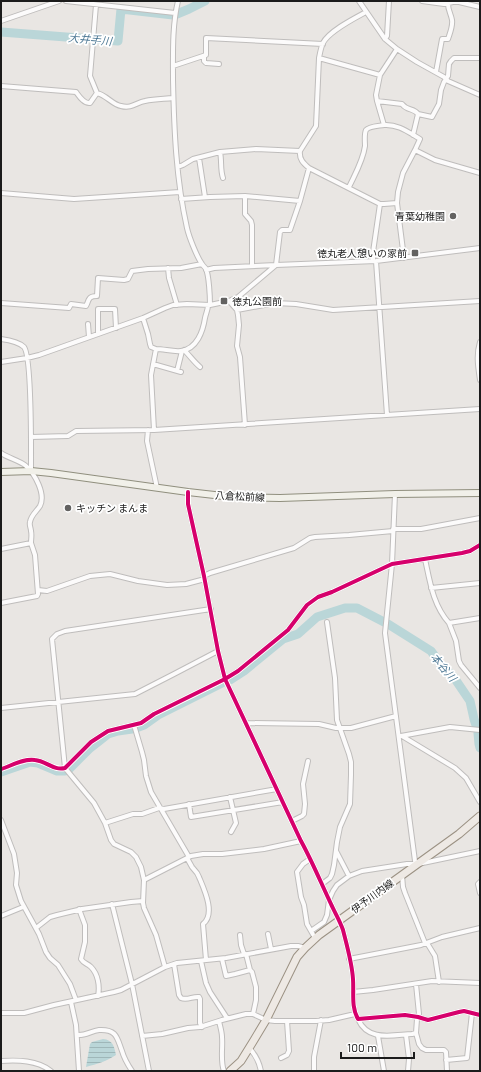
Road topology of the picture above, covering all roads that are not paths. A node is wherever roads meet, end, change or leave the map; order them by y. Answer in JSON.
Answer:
{"nodes":[{"id":1,"x":59,"y":1,"type":"edge"},
{"id":2,"x":66,"y":1,"type":"edge"},
{"id":3,"x":178,"y":1,"type":"edge"},
{"id":4,"x":359,"y":1,"type":"edge"},
{"id":5,"x":389,"y":1,"type":"edge"},
{"id":6,"x":422,"y":1,"type":"edge"},
{"id":7,"x":96,"y":4,"type":"junction"},
{"id":8,"x":448,"y":4,"type":"junction"},
{"id":9,"x":480,"y":7,"type":"edge"},
{"id":10,"x":366,"y":12,"type":"junction"},
{"id":11,"x":175,"y":13,"type":"junction"},
{"id":12,"x":1,"y":21,"type":"edge"},
{"id":13,"x":385,"y":39,"type":"junction"},
{"id":14,"x":322,"y":44,"type":"junction"},
{"id":15,"x":397,"y":49,"type":"junction"},
{"id":16,"x":204,"y":56,"type":"junction"},
{"id":17,"x":320,"y":58,"type":"junction"},
{"id":18,"x":480,"y":58,"type":"edge"},
{"id":19,"x":219,"y":64,"type":"dead end"},
{"id":20,"x":173,"y":66,"type":"junction"},
{"id":21,"x":436,"y":72,"type":"junction"},
{"id":22,"x":380,"y":74,"type":"junction"},
{"id":23,"x":446,"y":79,"type":"junction"},
{"id":24,"x":1,"y":86,"type":"edge"},
{"id":25,"x":97,"y":93,"type":"junction"},
{"id":26,"x":480,"y":95,"type":"edge"},
{"id":27,"x":174,"y":98,"type":"junction"},
{"id":28,"x":377,"y":101,"type":"junction"},
{"id":29,"x":418,"y":114,"type":"junction"},
{"id":30,"x":384,"y":125,"type":"junction"},
{"id":31,"x":413,"y":135,"type":"junction"},
{"id":32,"x":415,"y":150,"type":"junction"},
{"id":33,"x":300,"y":151,"type":"junction"},
{"id":34,"x":220,"y":152,"type":"junction"},
{"id":35,"x":199,"y":158,"type":"junction"},
{"id":36,"x":178,"y":167,"type":"junction"},
{"id":37,"x":309,"y":168,"type":"junction"},
{"id":38,"x":480,"y":173,"type":"edge"},
{"id":39,"x":223,"y":178,"type":"dead end"},
{"id":40,"x":349,"y":187,"type":"junction"},
{"id":41,"x":180,"y":192,"type":"junction"},
{"id":42,"x":1,"y":193,"type":"edge"},
{"id":43,"x":246,"y":196,"type":"junction"},
{"id":44,"x":205,"y":197,"type":"junction"},
{"id":45,"x":181,"y":199,"type":"junction"},
{"id":46,"x":300,"y":201,"type":"junction"},
{"id":47,"x":397,"y":203,"type":"junction"},
{"id":48,"x":380,"y":204,"type":"junction"},
{"id":49,"x":480,"y":248,"type":"edge"},
{"id":50,"x":404,"y":258,"type":"junction"},
{"id":51,"x":375,"y":261,"type":"junction"},
{"id":52,"x":202,"y":264,"type":"junction"},
{"id":53,"x":252,"y":266,"type":"junction"},
{"id":54,"x":276,"y":266,"type":"junction"},
{"id":55,"x":168,"y":268,"type":"junction"},
{"id":56,"x":206,"y":270,"type":"junction"},
{"id":57,"x":229,"y":301,"type":"junction"},
{"id":58,"x":480,"y":301,"type":"edge"},
{"id":59,"x":1,"y":303,"type":"edge"},
{"id":60,"x":177,"y":305,"type":"junction"},
{"id":61,"x":209,"y":305,"type":"junction"},
{"id":62,"x":380,"y":307,"type":"junction"},
{"id":63,"x":237,"y":310,"type":"junction"},
{"id":64,"x":143,"y":318,"type":"junction"},
{"id":65,"x":88,"y":324,"type":"dead end"},
{"id":66,"x":116,"y":328,"type":"junction"},
{"id":67,"x":98,"y":334,"type":"junction"},
{"id":68,"x":89,"y":337,"type":"junction"},
{"id":69,"x":1,"y":339,"type":"edge"},
{"id":70,"x":480,"y":342,"type":"edge"},
{"id":71,"x":156,"y":348,"type":"junction"},
{"id":72,"x":183,"y":350,"type":"junction"},
{"id":73,"x":27,"y":358,"type":"junction"},
{"id":74,"x":1,"y":362,"type":"edge"},
{"id":75,"x":153,"y":364,"type":"junction"},
{"id":76,"x":200,"y":367,"type":"dead end"},
{"id":77,"x":480,"y":380,"type":"edge"},
{"id":78,"x":480,"y":409,"type":"edge"},
{"id":79,"x":387,"y":415,"type":"junction"},
{"id":80,"x":245,"y":425,"type":"junction"},
{"id":81,"x":148,"y":430,"type":"junction"},
{"id":82,"x":154,"y":430,"type":"junction"},
{"id":83,"x":31,"y":437,"type":"junction"},
{"id":84,"x":1,"y":453,"type":"edge"},
{"id":85,"x":31,"y":471,"type":"junction"},
{"id":86,"x":1,"y":472,"type":"edge"},
{"id":87,"x":157,"y":488,"type":"junction"},
{"id":88,"x":188,"y":492,"type":"junction"},
{"id":89,"x":480,"y":493,"type":"edge"},
{"id":90,"x":395,"y":494,"type":"junction"},
{"id":91,"x":480,"y":518,"type":"edge"},
{"id":92,"x":393,"y":530,"type":"junction"},
{"id":93,"x":32,"y":543,"type":"junction"},
{"id":94,"x":480,"y":545,"type":"edge"},
{"id":95,"x":1,"y":550,"type":"edge"},
{"id":96,"x":425,"y":559,"type":"junction"},
{"id":97,"x":392,"y":564,"type":"junction"},
{"id":98,"x":204,"y":578,"type":"junction"},
{"id":99,"x":480,"y":583,"type":"edge"},
{"id":100,"x":431,"y":588,"type":"junction"},
{"id":101,"x":38,"y":590,"type":"junction"},
{"id":102,"x":1,"y":603,"type":"edge"},
{"id":103,"x":211,"y":609,"type":"junction"},
{"id":104,"x":480,"y":618,"type":"edge"},
{"id":105,"x":328,"y":622,"type":"dead end"},
{"id":106,"x":449,"y":623,"type":"junction"},
{"id":107,"x":218,"y":651,"type":"junction"},
{"id":108,"x":225,"y":679,"type":"junction"},
{"id":109,"x":480,"y":688,"type":"edge"},
{"id":110,"x":58,"y":702,"type":"junction"},
{"id":111,"x":1,"y":708,"type":"edge"},
{"id":112,"x":396,"y":716,"type":"junction"},
{"id":113,"x":246,"y":723,"type":"junction"},
{"id":114,"x":134,"y":725,"type":"junction"},
{"id":115,"x":340,"y":728,"type":"junction"},
{"id":116,"x":480,"y":730,"type":"edge"},
{"id":117,"x":400,"y":736,"type":"junction"},
{"id":118,"x":308,"y":761,"type":"dead end"},
{"id":119,"x":65,"y":768,"type":"junction"},
{"id":120,"x":1,"y":769,"type":"edge"},
{"id":121,"x":277,"y":789,"type":"junction"},
{"id":122,"x":230,"y":797,"type":"junction"},
{"id":123,"x":283,"y":802,"type":"junction"},
{"id":124,"x":480,"y":802,"type":"edge"},
{"id":125,"x":189,"y":804,"type":"junction"},
{"id":126,"x":162,"y":808,"type":"junction"},
{"id":127,"x":233,"y":810,"type":"junction"},
{"id":128,"x":480,"y":816,"type":"edge"},
{"id":129,"x":1,"y":820,"type":"edge"},
{"id":130,"x":292,"y":822,"type":"junction"},
{"id":131,"x":105,"y":823,"type":"junction"},
{"id":132,"x":231,"y":832,"type":"dead end"},
{"id":133,"x":301,"y":841,"type":"junction"},
{"id":134,"x":336,"y":851,"type":"junction"},
{"id":135,"x":480,"y":851,"type":"edge"},
{"id":136,"x":188,"y":857,"type":"junction"},
{"id":137,"x":310,"y":859,"type":"junction"},
{"id":138,"x":418,"y":864,"type":"junction"},
{"id":139,"x":402,"y":875,"type":"junction"},
{"id":140,"x":349,"y":876,"type":"junction"},
{"id":141,"x":144,"y":880,"type":"junction"},
{"id":142,"x":480,"y":882,"type":"edge"},
{"id":143,"x":322,"y":884,"type":"junction"},
{"id":144,"x":480,"y":893,"type":"edge"},
{"id":145,"x":329,"y":900,"type":"junction"},
{"id":146,"x":143,"y":901,"type":"junction"},
{"id":147,"x":112,"y":904,"type":"junction"},
{"id":148,"x":23,"y":907,"type":"junction"},
{"id":149,"x":79,"y":910,"type":"junction"},
{"id":150,"x":1,"y":916,"type":"edge"},
{"id":151,"x":339,"y":920,"type":"junction"},
{"id":152,"x":36,"y":928,"type":"junction"},
{"id":153,"x":480,"y":928,"type":"edge"},
{"id":154,"x":268,"y":934,"type":"dead end"},
{"id":155,"x":240,"y":935,"type":"dead end"},
{"id":156,"x":313,"y":935,"type":"junction"},
{"id":157,"x":426,"y":943,"type":"junction"},
{"id":158,"x":305,"y":948,"type":"junction"},
{"id":159,"x":271,"y":949,"type":"junction"},
{"id":160,"x":245,"y":954,"type":"junction"},
{"id":161,"x":349,"y":958,"type":"junction"},
{"id":162,"x":222,"y":959,"type":"junction"},
{"id":163,"x":203,"y":960,"type":"junction"},
{"id":164,"x":174,"y":964,"type":"junction"},
{"id":165,"x":166,"y":967,"type":"junction"},
{"id":166,"x":250,"y":970,"type":"junction"},
{"id":167,"x":439,"y":982,"type":"junction"},
{"id":168,"x":480,"y":983,"type":"edge"},
{"id":169,"x":132,"y":984,"type":"junction"},
{"id":170,"x":416,"y":984,"type":"junction"},
{"id":171,"x":353,"y":992,"type":"junction"},
{"id":172,"x":98,"y":996,"type":"junction"},
{"id":173,"x":76,"y":1000,"type":"junction"},
{"id":174,"x":71,"y":1002,"type":"junction"},
{"id":175,"x":1,"y":1013,"type":"edge"},
{"id":176,"x":472,"y":1013,"type":"junction"},
{"id":177,"x":252,"y":1014,"type":"junction"},
{"id":178,"x":355,"y":1014,"type":"junction"},
{"id":179,"x":480,"y":1015,"type":"edge"},
{"id":180,"x":418,"y":1017,"type":"junction"},
{"id":181,"x":227,"y":1018,"type":"junction"},
{"id":182,"x":358,"y":1019,"type":"junction"},
{"id":183,"x":266,"y":1020,"type":"junction"},
{"id":184,"x":321,"y":1020,"type":"junction"},
{"id":185,"x":219,"y":1021,"type":"junction"},
{"id":186,"x":287,"y":1021,"type":"junction"},
{"id":187,"x":202,"y":1027,"type":"junction"},
{"id":188,"x":416,"y":1033,"type":"junction"},
{"id":189,"x":77,"y":1035,"type":"junction"},
{"id":190,"x":406,"y":1035,"type":"junction"},
{"id":191,"x":142,"y":1036,"type":"junction"},
{"id":192,"x":378,"y":1036,"type":"junction"},
{"id":193,"x":249,"y":1048,"type":"junction"},
{"id":194,"x":281,"y":1058,"type":"dead end"},
{"id":195,"x":446,"y":1060,"type":"junction"},
{"id":196,"x":1,"y":1061,"type":"edge"},
{"id":197,"x":51,"y":1071,"type":"edge"},
{"id":198,"x":79,"y":1071,"type":"edge"},
{"id":199,"x":132,"y":1071,"type":"edge"},
{"id":200,"x":148,"y":1071,"type":"edge"},
{"id":201,"x":224,"y":1071,"type":"edge"},
{"id":202,"x":230,"y":1071,"type":"edge"},
{"id":203,"x":261,"y":1071,"type":"edge"},
{"id":204,"x":314,"y":1071,"type":"edge"},
{"id":205,"x":384,"y":1071,"type":"edge"},
{"id":206,"x":408,"y":1071,"type":"edge"},
{"id":207,"x":447,"y":1071,"type":"edge"}],
"edges":[{"from":1,"to":12,"type":"street"},
{"from":2,"to":7,"type":"street"},
{"from":3,"to":11,"type":"street"},
{"from":4,"to":10,"type":"street"},
{"from":5,"to":13,"type":"street"},
{"from":6,"to":8,"type":"street"},
{"from":7,"to":11,"type":"street"},
{"from":7,"to":25,"type":"street"},
{"from":8,"to":9,"type":"street"},
{"from":8,"to":21,"type":"street"},
{"from":10,"to":13,"type":"street"},
{"from":10,"to":14,"type":"street"},
{"from":11,"to":20,"type":"street"},
{"from":13,"to":15,"type":"street"},
{"from":14,"to":16,"type":"street"},
{"from":14,"to":17,"type":"street"},
{"from":15,"to":21,"type":"street"},
{"from":15,"to":22,"type":"street"},
{"from":16,"to":19,"type":"street"},
{"from":16,"to":20,"type":"street"},
{"from":17,"to":22,"type":"street"},
{"from":17,"to":33,"type":"street"},
{"from":18,"to":23,"type":"street"},
{"from":20,"to":27,"type":"street"},
{"from":21,"to":23,"type":"street"},
{"from":22,"to":28,"type":"street"},
{"from":23,"to":26,"type":"street"},
{"from":23,"to":29,"type":"street"},
{"from":24,"to":25,"type":"street"},
{"from":25,"to":27,"type":"street"},
{"from":27,"to":36,"type":"street"},
{"from":28,"to":29,"type":"street"},
{"from":28,"to":30,"type":"street"},
{"from":29,"to":31,"type":"street"},
{"from":30,"to":31,"type":"street"},
{"from":30,"to":40,"type":"street"},
{"from":31,"to":32,"type":"street"},
{"from":32,"to":38,"type":"street"},
{"from":32,"to":47,"type":"street"},
{"from":33,"to":34,"type":"street"},
{"from":33,"to":37,"type":"street"},
{"from":34,"to":35,"type":"street"},
{"from":34,"to":39,"type":"street"},
{"from":35,"to":36,"type":"street"},
{"from":35,"to":44,"type":"street"},
{"from":36,"to":41,"type":"street"},
{"from":37,"to":40,"type":"street"},
{"from":37,"to":46,"type":"street"},
{"from":40,"to":48,"type":"street"},
{"from":41,"to":42,"type":"street"},
{"from":41,"to":45,"type":"street"},
{"from":43,"to":44,"type":"street"},
{"from":43,"to":46,"type":"street"},
{"from":43,"to":53,"type":"street"},
{"from":44,"to":45,"type":"street"},
{"from":45,"to":52,"type":"street"},
{"from":46,"to":54,"type":"street"},
{"from":47,"to":48,"type":"street"},
{"from":47,"to":50,"type":"street"},
{"from":48,"to":51,"type":"street"},
{"from":49,"to":50,"type":"street"},
{"from":50,"to":51,"type":"street"},
{"from":51,"to":54,"type":"street"},
{"from":51,"to":62,"type":"street"},
{"from":52,"to":55,"type":"street"},
{"from":52,"to":56,"type":"street"},
{"from":53,"to":54,"type":"street"},
{"from":53,"to":56,"type":"street"},
{"from":54,"to":57,"type":"street"},
{"from":55,"to":59,"type":"street"},
{"from":55,"to":60,"type":"street"},
{"from":56,"to":61,"type":"street"},
{"from":57,"to":61,"type":"street"},
{"from":57,"to":63,"type":"street"},
{"from":58,"to":62,"type":"street"},
{"from":60,"to":61,"type":"street"},
{"from":60,"to":64,"type":"street"},
{"from":61,"to":72,"type":"street"},
{"from":62,"to":63,"type":"street"},
{"from":62,"to":79,"type":"street"},
{"from":63,"to":80,"type":"street"},
{"from":64,"to":66,"type":"street"},
{"from":64,"to":71,"type":"street"},
{"from":65,"to":68,"type":"street"},
{"from":66,"to":67,"type":"street"},
{"from":66,"to":67,"type":"street"},
{"from":67,"to":68,"type":"street"},
{"from":68,"to":73,"type":"street"},
{"from":69,"to":73,"type":"street"},
{"from":70,"to":77,"type":"street"},
{"from":71,"to":72,"type":"street"},
{"from":71,"to":75,"type":"street"},
{"from":72,"to":75,"type":"street"},
{"from":72,"to":76,"type":"street"},
{"from":73,"to":74,"type":"street"},
{"from":73,"to":83,"type":"street"},
{"from":75,"to":82,"type":"street"},
{"from":78,"to":79,"type":"street"},
{"from":79,"to":80,"type":"street"},
{"from":80,"to":82,"type":"street"},
{"from":81,"to":82,"type":"street"},
{"from":81,"to":83,"type":"street"},
{"from":81,"to":87,"type":"street"},
{"from":83,"to":85,"type":"street"},
{"from":84,"to":85,"type":"street"},
{"from":85,"to":86,"type":"main road","name":"八倉松前線"},
{"from":85,"to":87,"type":"main road","name":"八倉松前線"},
{"from":85,"to":93,"type":"street"},
{"from":87,"to":88,"type":"main road","name":"八倉松前線"},
{"from":88,"to":90,"type":"main road","name":"八倉松前線"},
{"from":88,"to":98,"type":"street"},
{"from":89,"to":90,"type":"main road","name":"八倉松前線"},
{"from":90,"to":92,"type":"street"},
{"from":91,"to":92,"type":"street"},
{"from":92,"to":97,"type":"street"},
{"from":92,"to":98,"type":"street"},
{"from":93,"to":95,"type":"street"},
{"from":93,"to":101,"type":"street"},
{"from":94,"to":96,"type":"street"},
{"from":96,"to":97,"type":"street"},
{"from":96,"to":100,"type":"street"},
{"from":97,"to":108,"type":"street"},
{"from":97,"to":112,"type":"street"},
{"from":98,"to":101,"type":"street"},
{"from":98,"to":103,"type":"street"},
{"from":99,"to":100,"type":"street"},
{"from":100,"to":106,"type":"street"},
{"from":101,"to":102,"type":"street"},
{"from":103,"to":107,"type":"street"},
{"from":103,"to":110,"type":"street"},
{"from":104,"to":106,"type":"street"},
{"from":105,"to":115,"type":"street"},
{"from":106,"to":109,"type":"street"},
{"from":107,"to":108,"type":"street"},
{"from":107,"to":110,"type":"street"},
{"from":108,"to":113,"type":"street"},
{"from":108,"to":114,"type":"street"},
{"from":110,"to":111,"type":"street"},
{"from":110,"to":119,"type":"street"},
{"from":112,"to":115,"type":"street"},
{"from":112,"to":117,"type":"street"},
{"from":113,"to":115,"type":"street"},
{"from":113,"to":121,"type":"street"},
{"from":114,"to":119,"type":"street"},
{"from":114,"to":126,"type":"street"},
{"from":115,"to":134,"type":"street"},
{"from":116,"to":117,"type":"street"},
{"from":117,"to":124,"type":"street"},
{"from":117,"to":138,"type":"street"},
{"from":118,"to":130,"type":"street"},
{"from":119,"to":120,"type":"street"},
{"from":119,"to":131,"type":"street"},
{"from":121,"to":122,"type":"street"},
{"from":121,"to":123,"type":"street"},
{"from":122,"to":125,"type":"street"},
{"from":122,"to":127,"type":"street"},
{"from":123,"to":127,"type":"street"},
{"from":123,"to":130,"type":"street"},
{"from":125,"to":126,"type":"street"},
{"from":125,"to":127,"type":"street"},
{"from":126,"to":131,"type":"street"},
{"from":126,"to":136,"type":"street"},
{"from":127,"to":132,"type":"street"},
{"from":128,"to":138,"type":"main road","name":"伊予川内線"},
{"from":129,"to":148,"type":"street"},
{"from":130,"to":133,"type":"street"},
{"from":131,"to":141,"type":"street"},
{"from":133,"to":136,"type":"street"},
{"from":133,"to":137,"type":"street"},
{"from":134,"to":140,"type":"street"},
{"from":134,"to":143,"type":"street"},
{"from":135,"to":138,"type":"street"},
{"from":136,"to":141,"type":"street"},
{"from":136,"to":163,"type":"street"},
{"from":137,"to":143,"type":"street"},
{"from":137,"to":156,"type":"street"},
{"from":138,"to":139,"type":"main road","name":"伊予川内線"},
{"from":138,"to":140,"type":"street"},
{"from":139,"to":151,"type":"main road","name":"伊予川内線"},
{"from":139,"to":157,"type":"street"},
{"from":140,"to":145,"type":"street"},
{"from":141,"to":146,"type":"street"},
{"from":142,"to":144,"type":"street"},
{"from":143,"to":145,"type":"street"},
{"from":145,"to":151,"type":"street"},
{"from":145,"to":156,"type":"street"},
{"from":146,"to":147,"type":"street"},
{"from":146,"to":165,"type":"street"},
{"from":147,"to":149,"type":"street"},
{"from":147,"to":169,"type":"street"},
{"from":148,"to":150,"type":"street"},
{"from":148,"to":152,"type":"street"},
{"from":149,"to":152,"type":"street"},
{"from":149,"to":172,"type":"street"},
{"from":151,"to":156,"type":"main road","name":"伊予川内線"},
{"from":151,"to":161,"type":"street"},
{"from":152,"to":173,"type":"street"},
{"from":153,"to":157,"type":"street"},
{"from":154,"to":159,"type":"street"},
{"from":155,"to":160,"type":"street"},
{"from":156,"to":158,"type":"main road","name":"伊予川内線"},
{"from":157,"to":161,"type":"street"},
{"from":157,"to":167,"type":"street"},
{"from":158,"to":159,"type":"street"},
{"from":158,"to":183,"type":"main road","name":"伊予川内線"},
{"from":159,"to":160,"type":"street"},
{"from":160,"to":162,"type":"street"},
{"from":160,"to":166,"type":"street"},
{"from":161,"to":171,"type":"street"},
{"from":162,"to":163,"type":"street"},
{"from":162,"to":166,"type":"street"},
{"from":163,"to":164,"type":"street"},
{"from":163,"to":181,"type":"street"},
{"from":164,"to":165,"type":"street"},
{"from":164,"to":187,"type":"street"},
{"from":165,"to":169,"type":"street"},
{"from":166,"to":177,"type":"street"},
{"from":167,"to":168,"type":"street"},
{"from":167,"to":170,"type":"street"},
{"from":169,"to":172,"type":"street"},
{"from":169,"to":191,"type":"street"},
{"from":170,"to":171,"type":"street"},
{"from":170,"to":180,"type":"street"},
{"from":171,"to":178,"type":"street"},
{"from":172,"to":173,"type":"street"},
{"from":173,"to":174,"type":"street"},
{"from":174,"to":175,"type":"street"},
{"from":174,"to":189,"type":"street"},
{"from":176,"to":179,"type":"street"},
{"from":176,"to":180,"type":"street"},
{"from":176,"to":195,"type":"street"},
{"from":177,"to":181,"type":"street"},
{"from":177,"to":183,"type":"street"},
{"from":178,"to":182,"type":"street"},
{"from":178,"to":184,"type":"street"},
{"from":180,"to":182,"type":"street"},
{"from":180,"to":188,"type":"street"},
{"from":181,"to":185,"type":"street"},
{"from":182,"to":192,"type":"street"},
{"from":183,"to":186,"type":"street"},
{"from":183,"to":193,"type":"main road","name":"伊予川内線"},
{"from":184,"to":186,"type":"street"},
{"from":184,"to":204,"type":"street"},
{"from":185,"to":187,"type":"street"},
{"from":185,"to":201,"type":"street"},
{"from":186,"to":194,"type":"street"},
{"from":187,"to":191,"type":"street"},
{"from":188,"to":190,"type":"street"},
{"from":188,"to":195,"type":"street"},
{"from":189,"to":198,"type":"street"},
{"from":189,"to":199,"type":"street"},
{"from":190,"to":192,"type":"street"},
{"from":190,"to":206,"type":"street"},
{"from":191,"to":200,"type":"street"},
{"from":192,"to":205,"type":"street"},
{"from":193,"to":202,"type":"main road","name":"伊予川内線"},
{"from":193,"to":203,"type":"street"},
{"from":195,"to":207,"type":"street"},
{"from":196,"to":197,"type":"street"}]}
